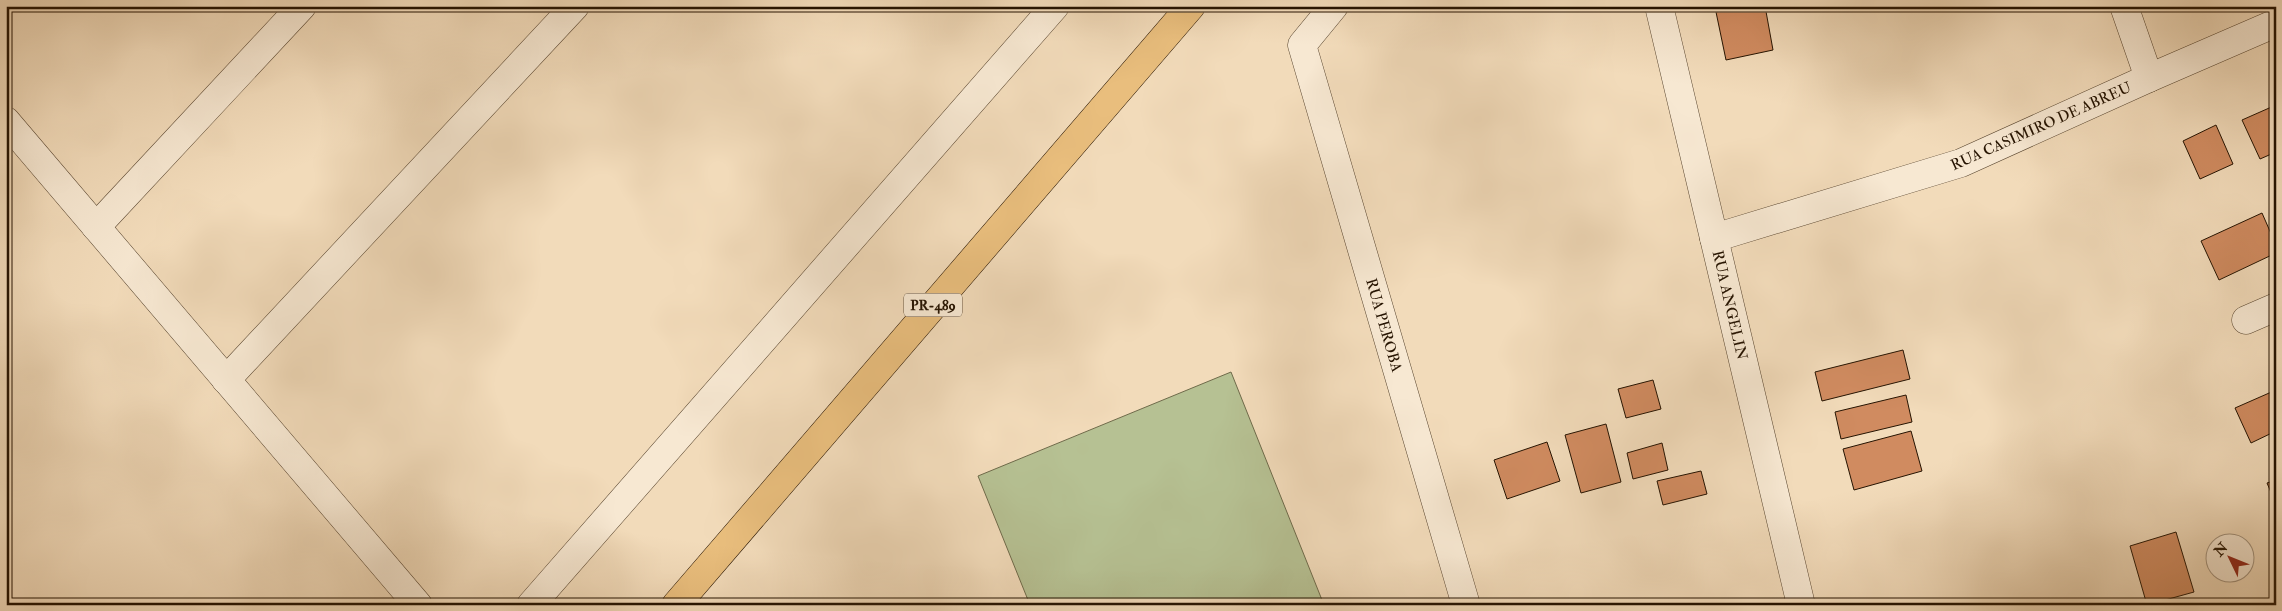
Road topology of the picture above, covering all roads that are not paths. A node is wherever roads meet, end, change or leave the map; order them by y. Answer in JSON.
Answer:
{"nodes":[{"id":1,"x":302,"y":6,"type":"edge"},
{"id":2,"x":575,"y":6,"type":"edge"},
{"id":3,"x":1055,"y":6,"type":"edge"},
{"id":4,"x":1191,"y":6,"type":"edge"},
{"id":5,"x":1334,"y":6,"type":"edge"},
{"id":6,"x":1659,"y":6,"type":"edge"},
{"id":7,"x":2124,"y":6,"type":"edge"},
{"id":8,"x":2276,"y":23,"type":"edge"},
{"id":9,"x":2149,"y":78,"type":"junction"},
{"id":10,"x":6,"y":121,"type":"edge"},
{"id":11,"x":96,"y":227,"type":"junction"},
{"id":12,"x":1714,"y":238,"type":"junction"},
{"id":13,"x":2276,"y":307,"type":"edge"},
{"id":14,"x":2246,"y":320,"type":"dead end"},
{"id":15,"x":226,"y":380,"type":"junction"},
{"id":16,"x":418,"y":605,"type":"edge"},
{"id":17,"x":532,"y":605,"type":"edge"},
{"id":18,"x":676,"y":605,"type":"edge"},
{"id":19,"x":1466,"y":605,"type":"edge"},
{"id":20,"x":1801,"y":605,"type":"edge"}],
"edges":[{"from":1,"to":11,"type":"street"},
{"from":2,"to":15,"type":"street"},
{"from":3,"to":17,"type":"street"},
{"from":4,"to":18,"type":"main road","name":"PR-489","number":"PR-489"},
{"from":5,"to":19,"type":"street","name":"RUA PEROBA"},
{"from":6,"to":12,"type":"street","name":"RUA ANGELIN"},
{"from":7,"to":9,"type":"street"},
{"from":8,"to":9,"type":"street","name":"RUA CASIMIRO DE ABREU"},
{"from":9,"to":12,"type":"street","name":"RUA CASIMIRO DE ABREU"},
{"from":10,"to":11,"type":"street"},
{"from":11,"to":15,"type":"street"},
{"from":12,"to":20,"type":"street","name":"RUA ANGELIN"},
{"from":13,"to":14,"type":"street"},
{"from":15,"to":16,"type":"street"}]}
